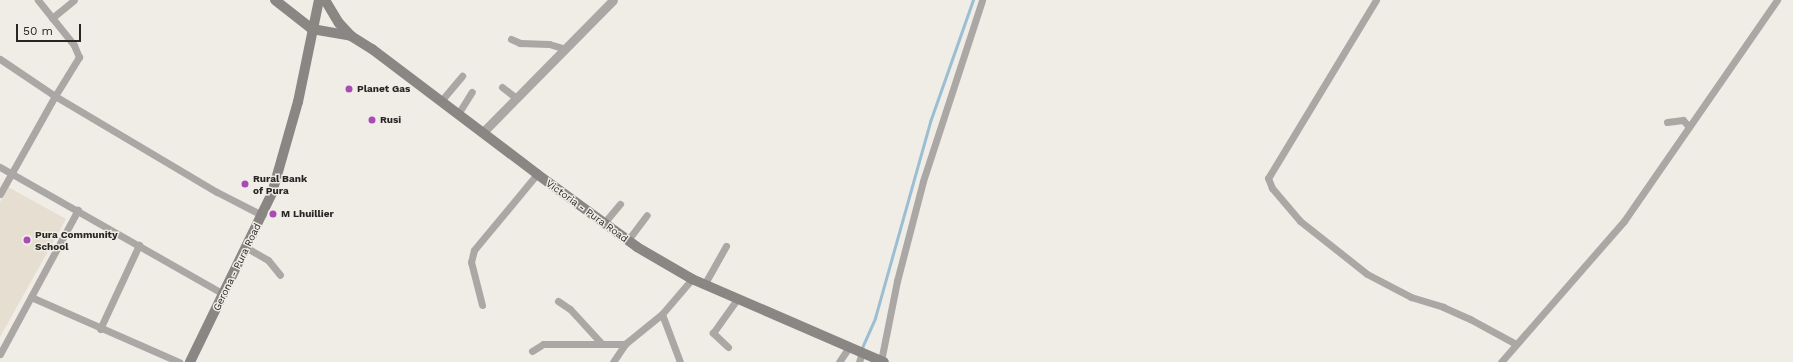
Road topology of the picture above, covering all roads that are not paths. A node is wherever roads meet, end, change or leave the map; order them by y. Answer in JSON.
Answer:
{"nodes":[{"id":1,"x":38,"y":0,"type":"edge"},
{"id":2,"x":74,"y":0,"type":"edge"},
{"id":3,"x":276,"y":0,"type":"edge"},
{"id":4,"x":319,"y":0,"type":"edge"},
{"id":5,"x":325,"y":0,"type":"edge"},
{"id":6,"x":613,"y":0,"type":"edge"},
{"id":7,"x":982,"y":0,"type":"edge"},
{"id":8,"x":1376,"y":0,"type":"edge"},
{"id":9,"x":1777,"y":0,"type":"edge"},
{"id":10,"x":52,"y":18,"type":"junction"},
{"id":11,"x":312,"y":29,"type":"junction"},
{"id":12,"x":351,"y":36,"type":"junction"},
{"id":13,"x":512,"y":39,"type":"dead end"},
{"id":14,"x":565,"y":49,"type":"junction"},
{"id":15,"x":0,"y":59,"type":"edge"},
{"id":16,"x":462,"y":76,"type":"dead end"},
{"id":17,"x":502,"y":87,"type":"dead end"},
{"id":18,"x":472,"y":92,"type":"dead end"},
{"id":19,"x":55,"y":96,"type":"junction"},
{"id":20,"x":516,"y":98,"type":"junction"},
{"id":21,"x":441,"y":101,"type":"junction"},
{"id":22,"x":458,"y":114,"type":"junction"},
{"id":23,"x":1667,"y":122,"type":"dead end"},
{"id":24,"x":1689,"y":127,"type":"junction"},
{"id":25,"x":482,"y":132,"type":"junction"},
{"id":26,"x":0,"y":167,"type":"edge"},
{"id":27,"x":11,"y":173,"type":"junction"},
{"id":28,"x":537,"y":174,"type":"junction"},
{"id":29,"x":0,"y":194,"type":"edge"},
{"id":30,"x":620,"y":204,"type":"dead end"},
{"id":31,"x":78,"y":210,"type":"junction"},
{"id":32,"x":262,"y":215,"type":"junction"},
{"id":33,"x":648,"y":215,"type":"dead end"},
{"id":34,"x":604,"y":223,"type":"junction"},
{"id":35,"x":628,"y":240,"type":"junction"},
{"id":36,"x":139,"y":245,"type":"junction"},
{"id":37,"x":726,"y":246,"type":"dead end"},
{"id":38,"x":247,"y":248,"type":"junction"},
{"id":39,"x":280,"y":275,"type":"dead end"},
{"id":40,"x":692,"y":279,"type":"junction"},
{"id":41,"x":704,"y":285,"type":"junction"},
{"id":42,"x":224,"y":294,"type":"junction"},
{"id":43,"x":31,"y":297,"type":"junction"},
{"id":44,"x":738,"y":298,"type":"junction"},
{"id":45,"x":558,"y":302,"type":"dead end"},
{"id":46,"x":482,"y":305,"type":"dead end"},
{"id":47,"x":662,"y":314,"type":"junction"},
{"id":48,"x":100,"y":330,"type":"junction"},
{"id":49,"x":601,"y":343,"type":"junction"},
{"id":50,"x":625,"y":344,"type":"junction"},
{"id":51,"x":1516,"y":344,"type":"junction"},
{"id":52,"x":849,"y":346,"type":"junction"},
{"id":53,"x":728,"y":347,"type":"dead end"},
{"id":54,"x":532,"y":351,"type":"dead end"},
{"id":55,"x":0,"y":354,"type":"edge"},
{"id":56,"x":860,"y":357,"type":"edge"},
{"id":57,"x":615,"y":361,"type":"edge"},
{"id":58,"x":882,"y":361,"type":"edge"},
{"id":59,"x":179,"y":362,"type":"edge"},
{"id":60,"x":190,"y":362,"type":"edge"},
{"id":61,"x":680,"y":362,"type":"edge"},
{"id":62,"x":839,"y":362,"type":"edge"},
{"id":63,"x":1501,"y":362,"type":"edge"}],
"edges":[{"from":1,"to":10,"type":"street"},
{"from":2,"to":10,"type":"street"},
{"from":3,"to":11,"type":"main road"},
{"from":4,"to":11,"type":"main road","name":"Gerona - Pura Road"},
{"from":5,"to":12,"type":"main road"},
{"from":6,"to":14,"type":"street"},
{"from":7,"to":58,"type":"street"},
{"from":8,"to":51,"type":"street"},
{"from":9,"to":24,"type":"street"},
{"from":10,"to":19,"type":"street"},
{"from":11,"to":12,"type":"main road","name":"Victoria - Pura Road"},
{"from":11,"to":32,"type":"main road","name":"Gerona - Pura Road"},
{"from":12,"to":21,"type":"main road","name":"Victoria - Pura Road"},
{"from":13,"to":14,"type":"street"},
{"from":14,"to":20,"type":"street"},
{"from":15,"to":19,"type":"street"},
{"from":16,"to":21,"type":"street"},
{"from":17,"to":20,"type":"street"},
{"from":18,"to":22,"type":"street"},
{"from":19,"to":27,"type":"street"},
{"from":19,"to":32,"type":"street"},
{"from":20,"to":25,"type":"street"},
{"from":21,"to":22,"type":"main road","name":"Victoria - Pura Road"},
{"from":22,"to":25,"type":"main road","name":"Victoria - Pura Road"},
{"from":23,"to":24,"type":"street"},
{"from":24,"to":51,"type":"street"},
{"from":25,"to":28,"type":"main road","name":"Victoria - Pura Road"},
{"from":26,"to":27,"type":"street"},
{"from":27,"to":29,"type":"street"},
{"from":27,"to":31,"type":"street"},
{"from":28,"to":34,"type":"main road","name":"Victoria - Pura Road"},
{"from":28,"to":46,"type":"street"},
{"from":30,"to":34,"type":"street"},
{"from":31,"to":36,"type":"street"},
{"from":31,"to":43,"type":"street"},
{"from":32,"to":38,"type":"main road","name":"Gerona - Pura Road"},
{"from":33,"to":35,"type":"street"},
{"from":34,"to":35,"type":"main road","name":"Victoria - Pura Road"},
{"from":35,"to":40,"type":"main road","name":"Victoria - Pura Road"},
{"from":36,"to":42,"type":"street"},
{"from":36,"to":48,"type":"street"},
{"from":37,"to":41,"type":"street"},
{"from":38,"to":39,"type":"street"},
{"from":38,"to":42,"type":"main road","name":"Gerona - Pura Road"},
{"from":40,"to":41,"type":"main road","name":"Victoria - Pura Road"},
{"from":40,"to":47,"type":"street"},
{"from":41,"to":44,"type":"main road","name":"Victoria - Pura Road"},
{"from":42,"to":60,"type":"main road","name":"Gerona - Pura Road"},
{"from":43,"to":48,"type":"street"},
{"from":43,"to":55,"type":"street"},
{"from":44,"to":52,"type":"main road","name":"Victoria - Pura Road"},
{"from":44,"to":53,"type":"street"},
{"from":45,"to":49,"type":"street"},
{"from":47,"to":50,"type":"street"},
{"from":47,"to":61,"type":"street"},
{"from":48,"to":59,"type":"street"},
{"from":49,"to":50,"type":"street"},
{"from":49,"to":54,"type":"street"},
{"from":50,"to":57,"type":"street"},
{"from":51,"to":63,"type":"street"},
{"from":52,"to":56,"type":"main road","name":"Victoria - Pura Road"},
{"from":52,"to":62,"type":"street"},
{"from":56,"to":58,"type":"main road","name":"Victoria - Pura Road"}]}
